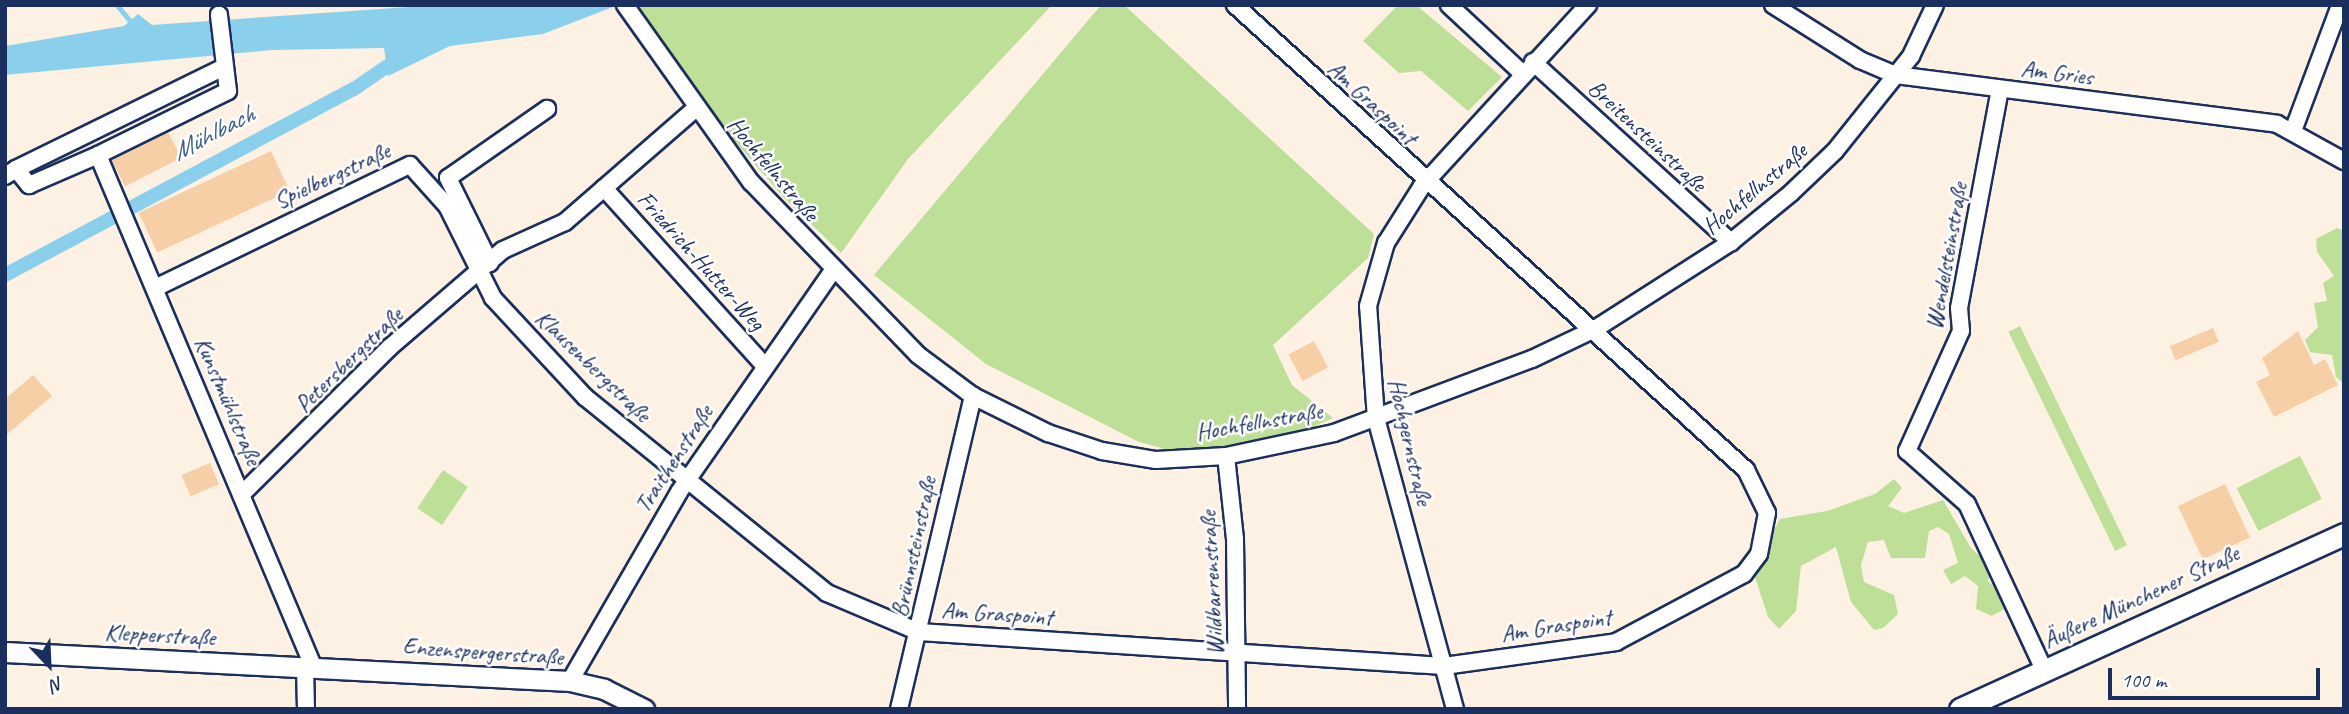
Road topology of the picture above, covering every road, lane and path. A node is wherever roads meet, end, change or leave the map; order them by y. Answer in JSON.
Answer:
{"nodes":[{"id":1,"x":1235,"y":5,"type":"edge"},
{"id":2,"x":1449,"y":5,"type":"edge"},
{"id":3,"x":1588,"y":5,"type":"edge"},
{"id":4,"x":1773,"y":5,"type":"edge"},
{"id":5,"x":1935,"y":5,"type":"edge"},
{"id":6,"x":2340,"y":5,"type":"edge"},
{"id":7,"x":626,"y":7,"type":"edge"},
{"id":8,"x":219,"y":15,"type":"dead end"},
{"id":9,"x":2337,"y":34,"type":"edge"},
{"id":10,"x":223,"y":63,"type":"junction"},
{"id":11,"x":1527,"y":67,"type":"junction"},
{"id":12,"x":1896,"y":75,"type":"junction"},
{"id":13,"x":2000,"y":89,"type":"junction"},
{"id":14,"x":547,"y":109,"type":"dead end"},
{"id":15,"x":695,"y":109,"type":"junction"},
{"id":16,"x":2293,"y":131,"type":"junction"},
{"id":17,"x":98,"y":155,"type":"junction"},
{"id":18,"x":2344,"y":161,"type":"edge"},
{"id":19,"x":11,"y":173,"type":"edge"},
{"id":20,"x":1427,"y":180,"type":"junction"},
{"id":21,"x":604,"y":188,"type":"junction"},
{"id":22,"x":1731,"y":242,"type":"junction"},
{"id":23,"x":484,"y":269,"type":"junction"},
{"id":24,"x":832,"y":272,"type":"junction"},
{"id":25,"x":155,"y":288,"type":"junction"},
{"id":26,"x":1595,"y":329,"type":"junction"},
{"id":27,"x":763,"y":364,"type":"junction"},
{"id":28,"x":973,"y":396,"type":"junction"},
{"id":29,"x":1376,"y":418,"type":"junction"},
{"id":30,"x":1226,"y":456,"type":"junction"},
{"id":31,"x":686,"y":481,"type":"junction"},
{"id":32,"x":243,"y":493,"type":"junction"},
{"id":33,"x":2344,"y":534,"type":"edge"},
{"id":34,"x":919,"y":632,"type":"junction"},
{"id":35,"x":5,"y":652,"type":"edge"},
{"id":36,"x":1238,"y":653,"type":"junction"},
{"id":37,"x":309,"y":666,"type":"junction"},
{"id":38,"x":1444,"y":666,"type":"junction"},
{"id":39,"x":2044,"y":670,"type":"junction"},
{"id":40,"x":570,"y":681,"type":"junction"},
{"id":41,"x":306,"y":709,"type":"edge"},
{"id":42,"x":644,"y":709,"type":"edge"},
{"id":43,"x":899,"y":709,"type":"edge"},
{"id":44,"x":1237,"y":709,"type":"edge"},
{"id":45,"x":1455,"y":709,"type":"edge"},
{"id":46,"x":1960,"y":709,"type":"edge"}],
"edges":[{"from":1,"to":20,"type":"street","name":"Am Graspoint"},
{"from":2,"to":11,"type":"street","name":"Breitensteinstraße"},
{"from":3,"to":11,"type":"street","name":"Hochgernstraße"},
{"from":4,"to":12,"type":"street","name":"Am Gries"},
{"from":5,"to":12,"type":"street","name":"Hochfellnstraße"},
{"from":6,"to":9,"type":"street"},
{"from":7,"to":15,"type":"street","name":"Hochfellnstraße"},
{"from":8,"to":10,"type":"street"},
{"from":9,"to":16,"type":"street"},
{"from":10,"to":17,"type":"street"},
{"from":10,"to":19,"type":"street"},
{"from":11,"to":20,"type":"street","name":"Hochgernstraße"},
{"from":11,"to":22,"type":"street","name":"Breitensteinstraße"},
{"from":12,"to":13,"type":"street","name":"Am Gries"},
{"from":12,"to":22,"type":"street","name":"Hochfellnstraße"},
{"from":13,"to":16,"type":"street","name":"Am Gries"},
{"from":13,"to":39,"type":"street","name":"Wendelsteinstraße"},
{"from":14,"to":23,"type":"street"},
{"from":15,"to":21,"type":"street","name":"Petersbergstraße"},
{"from":15,"to":24,"type":"street","name":"Hochfellnstraße"},
{"from":16,"to":18,"type":"street","name":"Am Gries"},
{"from":17,"to":19,"type":"street"},
{"from":17,"to":25,"type":"street","name":"Kunstmühlstraße"},
{"from":20,"to":26,"type":"street","name":"Am Graspoint"},
{"from":20,"to":29,"type":"street","name":"Hochgernstraße"},
{"from":21,"to":23,"type":"street","name":"Petersbergstraße"},
{"from":21,"to":27,"type":"street","name":"Friedrich-Hutter-Weg"},
{"from":22,"to":26,"type":"street","name":"Hochfellnstraße"},
{"from":23,"to":25,"type":"street","name":"Spielbergstraße"},
{"from":23,"to":31,"type":"street","name":"Klausenbergstraße"},
{"from":23,"to":32,"type":"street","name":"Petersbergstraße"},
{"from":24,"to":27,"type":"street","name":"Traithenstraße"},
{"from":24,"to":28,"type":"street","name":"Hochfellnstraße"},
{"from":25,"to":32,"type":"street","name":"Kunstmühlstraße"},
{"from":26,"to":29,"type":"street","name":"Hochfellnstraße"},
{"from":26,"to":38,"type":"street","name":"Am Graspoint"},
{"from":27,"to":31,"type":"street","name":"Traithenstraße"},
{"from":28,"to":30,"type":"street","name":"Hochfellnstraße"},
{"from":28,"to":34,"type":"street","name":"Brünnsteinstraße"},
{"from":29,"to":30,"type":"street","name":"Hochfellnstraße"},
{"from":29,"to":38,"type":"street","name":"Hochgernstraße"},
{"from":30,"to":36,"type":"street","name":"Wildbarrenstraße"},
{"from":31,"to":34,"type":"street","name":"Am Graspoint"},
{"from":31,"to":40,"type":"street","name":"Traithenstraße"},
{"from":32,"to":37,"type":"street","name":"Kunstmühlstraße"},
{"from":33,"to":39,"type":"main road","name":"Äußere Münchener Straße"},
{"from":34,"to":36,"type":"street","name":"Am Graspoint"},
{"from":34,"to":43,"type":"street","name":"Brünnsteinstraße"},
{"from":35,"to":37,"type":"street","name":"Klepperstraße"},
{"from":36,"to":38,"type":"street","name":"Am Graspoint"},
{"from":36,"to":44,"type":"street","name":"Wildbarrenstraße"},
{"from":37,"to":40,"type":"street","name":"Enzenspergerstraße"},
{"from":37,"to":41,"type":"street"},
{"from":38,"to":45,"type":"street","name":"Hochgernstraße"},
{"from":39,"to":46,"type":"main road","name":"Äußere Münchener Straße"},
{"from":40,"to":42,"type":"street","name":"Enzenspergerstraße"}]}
